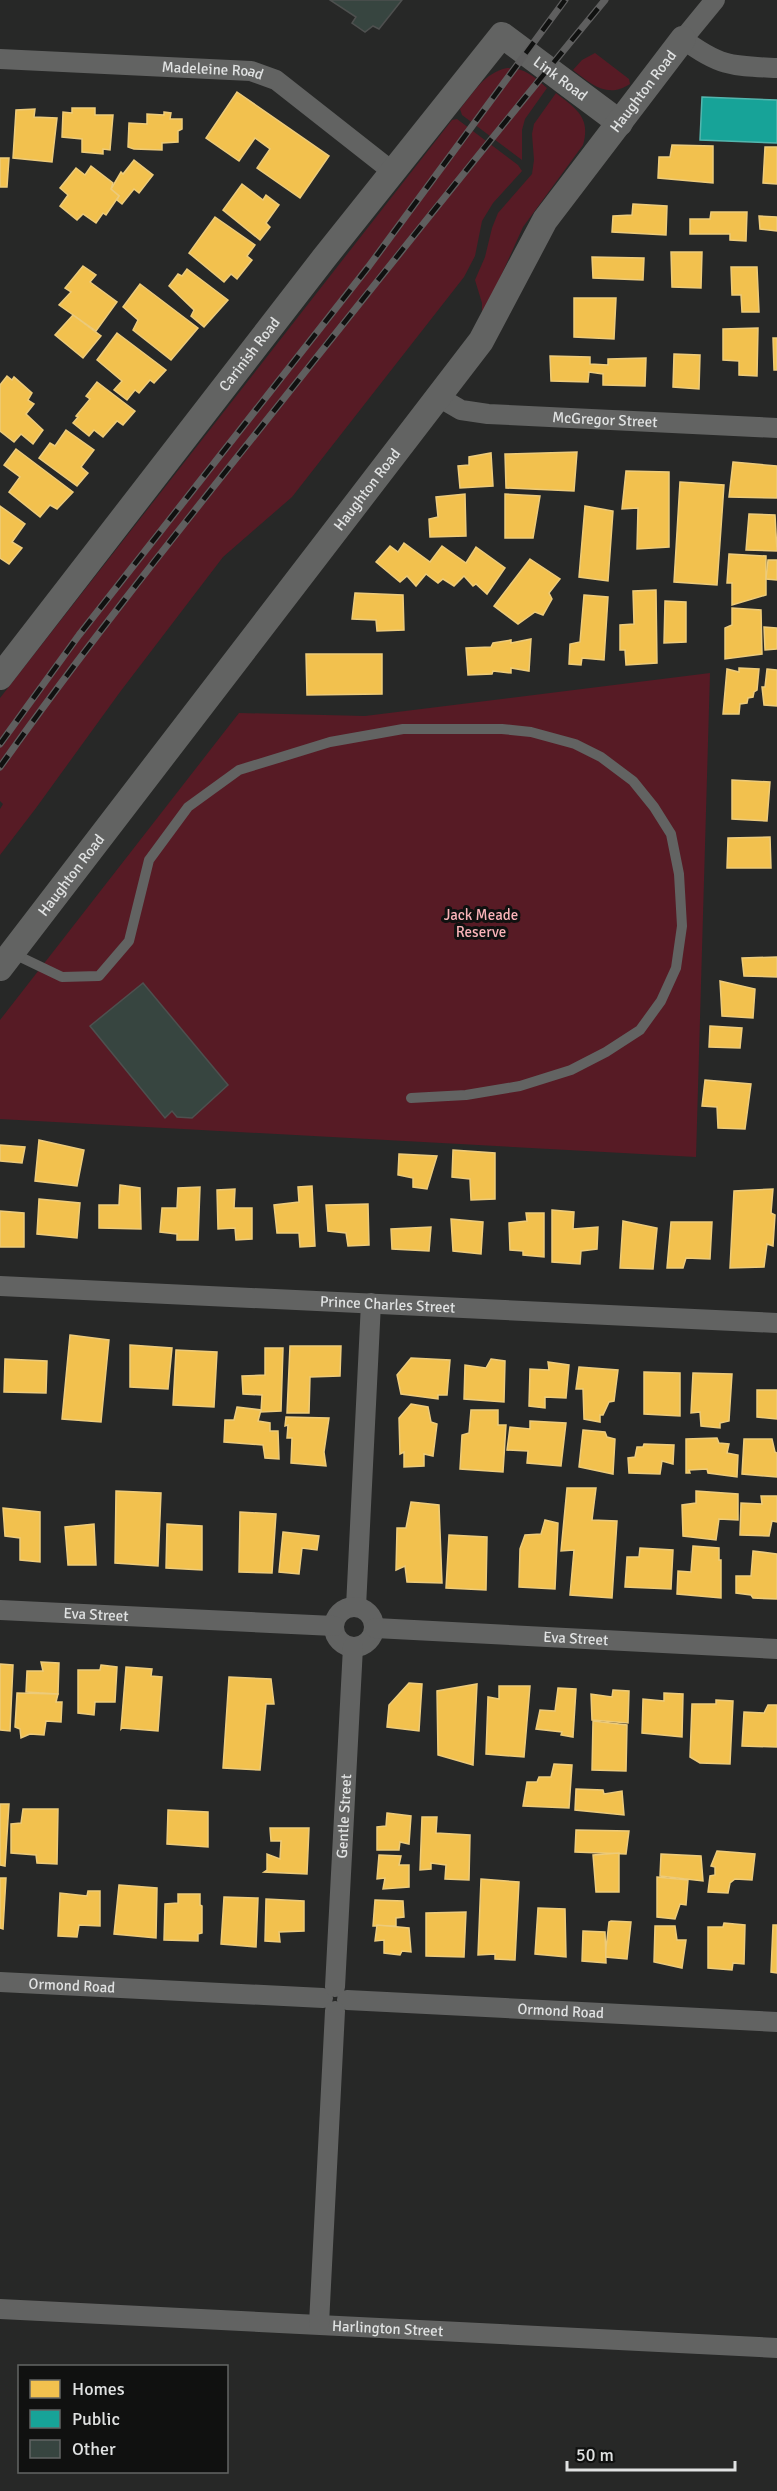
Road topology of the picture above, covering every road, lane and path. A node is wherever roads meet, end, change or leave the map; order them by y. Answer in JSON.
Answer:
{"nodes":[{"id":1,"x":715,"y":0,"type":"edge"},
{"id":2,"x":502,"y":35,"type":"joint"},
{"id":3,"x":683,"y":39,"type":"junction"},
{"id":4,"x":0,"y":59,"type":"edge"},
{"id":5,"x":777,"y":68,"type":"edge"},
{"id":6,"x":620,"y":123,"type":"junction"},
{"id":7,"x":393,"y":172,"type":"junction"},
{"id":8,"x":437,"y":396,"type":"junction"},
{"id":9,"x":777,"y":428,"type":"edge"},
{"id":10,"x":0,"y":676,"type":"edge"},
{"id":11,"x":6,"y":960,"type":"edge"},
{"id":12,"x":411,"y":1098,"type":"dead end"},
{"id":13,"x":0,"y":1286,"type":"edge"},
{"id":14,"x":371,"y":1303,"type":"junction"},
{"id":15,"x":777,"y":1323,"type":"edge"},
{"id":16,"x":356,"y":1607,"type":"junction"},
{"id":17,"x":0,"y":1610,"type":"edge"},
{"id":18,"x":334,"y":1626,"type":"junction"},
{"id":19,"x":375,"y":1628,"type":"junction"},
{"id":20,"x":353,"y":1647,"type":"junction"},
{"id":21,"x":777,"y":1649,"type":"edge"},
{"id":22,"x":0,"y":1982,"type":"edge"},
{"id":23,"x":335,"y":1999,"type":"junction"},
{"id":24,"x":777,"y":2022,"type":"edge"},
{"id":25,"x":0,"y":2309,"type":"edge"},
{"id":26,"x":319,"y":2324,"type":"junction"},
{"id":27,"x":777,"y":2348,"type":"edge"}],
"edges":[{"from":1,"to":3,"type":"street","name":"Haughton Road"},
{"from":2,"to":6,"type":"street","name":"Link Road"},
{"from":2,"to":7,"type":"street","name":"Carinish Road"},
{"from":3,"to":5,"type":"street"},
{"from":3,"to":6,"type":"street","name":"Haughton Road"},
{"from":4,"to":7,"type":"street","name":"Madeleine Road"},
{"from":6,"to":8,"type":"street","name":"Haughton Road"},
{"from":7,"to":10,"type":"street","name":"Carinish Road"},
{"from":8,"to":9,"type":"street","name":"McGregor Street"},
{"from":8,"to":11,"type":"street","name":"Haughton Road"},
{"from":11,"to":12,"type":"lane"},
{"from":13,"to":14,"type":"street","name":"Prince Charles Street"},
{"from":14,"to":15,"type":"street","name":"Prince Charles Street"},
{"from":14,"to":16,"type":"street"},
{"from":16,"to":18,"type":"street"},
{"from":16,"to":19,"type":"street"},
{"from":17,"to":18,"type":"street","name":"Eva Street"},
{"from":18,"to":20,"type":"street"},
{"from":19,"to":20,"type":"street"},
{"from":19,"to":21,"type":"street","name":"Eva Street"},
{"from":20,"to":23,"type":"street","name":"Gentle Street"},
{"from":22,"to":23,"type":"street","name":"Ormond Road"},
{"from":23,"to":24,"type":"street","name":"Ormond Road"},
{"from":23,"to":26,"type":"street","name":"Gentle Street"},
{"from":25,"to":26,"type":"street","name":"Harlington Street"},
{"from":26,"to":27,"type":"street","name":"Harlington Street"}]}
